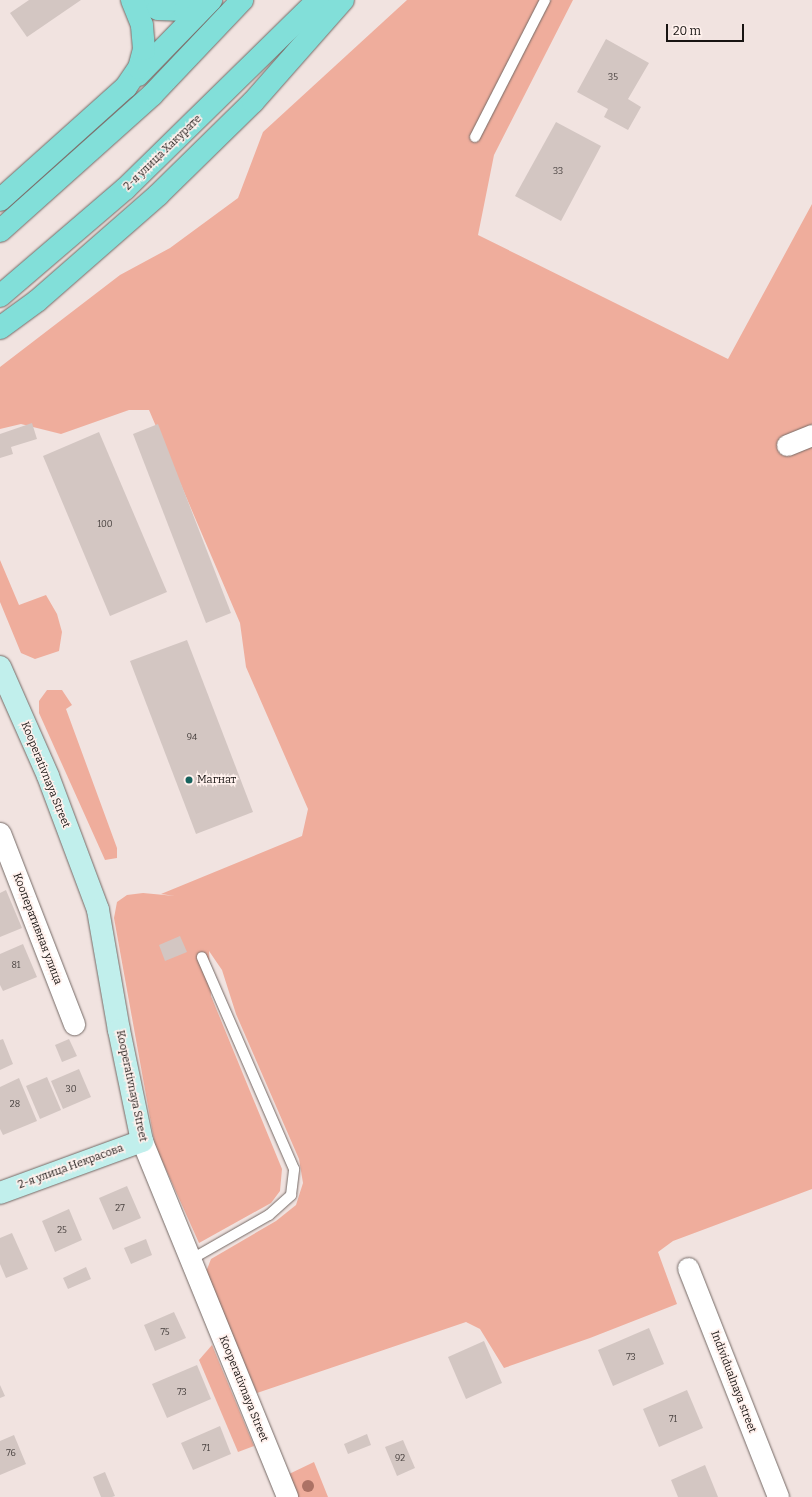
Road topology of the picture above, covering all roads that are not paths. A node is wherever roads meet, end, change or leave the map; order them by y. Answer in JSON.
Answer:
{"nodes":[{"id":1,"x":132,"y":0,"type":"edge"},
{"id":2,"x":142,"y":0,"type":"edge"},
{"id":3,"x":209,"y":0,"type":"edge"},
{"id":4,"x":242,"y":0,"type":"edge"},
{"id":5,"x":318,"y":0,"type":"edge"},
{"id":6,"x":343,"y":0,"type":"edge"},
{"id":7,"x":544,"y":0,"type":"edge"},
{"id":8,"x":126,"y":87,"type":"junction"},
{"id":9,"x":475,"y":137,"type":"dead end"},
{"id":10,"x":0,"y":200,"type":"edge"},
{"id":11,"x":0,"y":231,"type":"edge"},
{"id":12,"x":0,"y":296,"type":"edge"},
{"id":13,"x":0,"y":328,"type":"edge"},
{"id":14,"x":812,"y":435,"type":"edge"},
{"id":15,"x":787,"y":444,"type":"dead end"},
{"id":16,"x":0,"y":667,"type":"edge"},
{"id":17,"x":0,"y":833,"type":"edge"},
{"id":18,"x":202,"y":957,"type":"dead end"},
{"id":19,"x":74,"y":1024,"type":"dead end"},
{"id":20,"x":142,"y":1141,"type":"junction"},
{"id":21,"x":0,"y":1193,"type":"edge"},
{"id":22,"x":190,"y":1260,"type":"junction"},
{"id":23,"x":688,"y":1268,"type":"dead end"},
{"id":24,"x":287,"y":1497,"type":"edge"},
{"id":25,"x":778,"y":1497,"type":"edge"}],
"edges":[{"from":1,"to":8,"type":"main road"},
{"from":2,"to":3,"type":"main road"},
{"from":3,"to":8,"type":"main road"},
{"from":4,"to":11,"type":"main road"},
{"from":5,"to":12,"type":"main road","name":"2-я улица Хакурате"},
{"from":6,"to":13,"type":"main road"},
{"from":7,"to":9,"type":"lane"},
{"from":8,"to":10,"type":"main road"},
{"from":14,"to":15,"type":"street"},
{"from":16,"to":20,"type":"main road","name":"Kooperativnaya Street"},
{"from":17,"to":19,"type":"street","name":"Кооперативная улица"},
{"from":18,"to":22,"type":"lane"},
{"from":20,"to":21,"type":"main road","name":"2-я улица Некрасова"},
{"from":20,"to":22,"type":"street","name":"Kooperativnaya Street"},
{"from":22,"to":24,"type":"street","name":"Kooperativnaya Street"},
{"from":23,"to":25,"type":"street","name":"Individualnaya street"}]}
